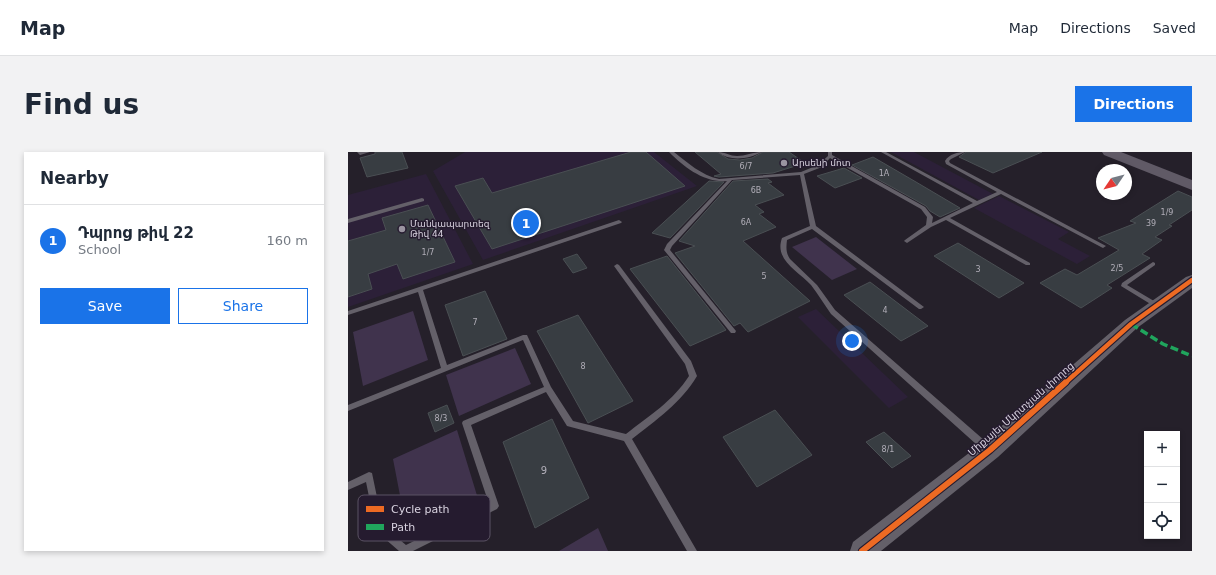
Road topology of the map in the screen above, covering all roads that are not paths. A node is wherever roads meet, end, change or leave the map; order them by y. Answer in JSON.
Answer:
{"nodes":[{"id":1,"x":359,"y":152,"type":"edge"},
{"id":2,"x":368,"y":152,"type":"edge"},
{"id":3,"x":672,"y":152,"type":"edge"},
{"id":4,"x":720,"y":152,"type":"edge"},
{"id":5,"x":760,"y":152,"type":"edge"},
{"id":6,"x":883,"y":152,"type":"edge"},
{"id":7,"x":963,"y":152,"type":"edge"},
{"id":8,"x":1109,"y":152,"type":"edge"},
{"id":9,"x":1130,"y":152,"type":"edge"},
{"id":10,"x":830,"y":154,"type":"edge"},
{"id":11,"x":802,"y":173,"type":"junction"},
{"id":12,"x":1192,"y":176,"type":"edge"},
{"id":13,"x":731,"y":179,"type":"junction"},
{"id":14,"x":1192,"y":185,"type":"edge"},
{"id":15,"x":1001,"y":192,"type":"junction"},
{"id":16,"x":422,"y":200,"type":"dead end"},
{"id":17,"x":977,"y":203,"type":"junction"},
{"id":18,"x":946,"y":218,"type":"junction"},
{"id":19,"x":348,"y":221,"type":"edge"},
{"id":20,"x":619,"y":222,"type":"dead end"},
{"id":21,"x":929,"y":226,"type":"junction"},
{"id":22,"x":813,"y":227,"type":"junction"},
{"id":23,"x":907,"y":241,"type":"dead end"},
{"id":24,"x":1103,"y":246,"type":"dead end"},
{"id":25,"x":1028,"y":264,"type":"dead end"},
{"id":26,"x":1153,"y":264,"type":"dead end"},
{"id":27,"x":617,"y":266,"type":"dead end"},
{"id":28,"x":1192,"y":280,"type":"edge"},
{"id":29,"x":420,"y":289,"type":"junction"},
{"id":30,"x":1157,"y":306,"type":"junction"},
{"id":31,"x":921,"y":307,"type":"dead end"},
{"id":32,"x":348,"y":313,"type":"edge"},
{"id":33,"x":733,"y":331,"type":"dead end"},
{"id":34,"x":446,"y":369,"type":"junction"},
{"id":35,"x":548,"y":388,"type":"junction"},
{"id":36,"x":348,"y":408,"type":"edge"},
{"id":37,"x":627,"y":438,"type":"junction"},
{"id":38,"x":990,"y":450,"type":"junction"},
{"id":39,"x":348,"y":486,"type":"edge"},
{"id":40,"x":373,"y":495,"type":"edge"},
{"id":41,"x":490,"y":508,"type":"edge"},
{"id":42,"x":394,"y":541,"type":"edge"},
{"id":43,"x":423,"y":541,"type":"edge"},
{"id":44,"x":692,"y":551,"type":"edge"},
{"id":45,"x":862,"y":551,"type":"edge"}],
"edges":[{"from":1,"to":2,"type":"lane"},
{"from":3,"to":13,"type":"lane"},
{"from":4,"to":5,"type":"lane"},
{"from":6,"to":17,"type":"lane"},
{"from":7,"to":15,"type":"lane"},
{"from":8,"to":14,"type":"highway"},
{"from":9,"to":12,"type":"highway"},
{"from":10,"to":11,"type":"lane"},
{"from":10,"to":21,"type":"lane"},
{"from":11,"to":13,"type":"lane"},
{"from":11,"to":22,"type":"lane"},
{"from":13,"to":33,"type":"lane"},
{"from":15,"to":17,"type":"lane"},
{"from":15,"to":24,"type":"lane"},
{"from":16,"to":19,"type":"lane"},
{"from":17,"to":18,"type":"lane"},
{"from":18,"to":21,"type":"lane"},
{"from":18,"to":25,"type":"lane"},
{"from":20,"to":29,"type":"lane"},
{"from":21,"to":23,"type":"lane"},
{"from":22,"to":31,"type":"lane"},
{"from":22,"to":38,"type":"lane"},
{"from":26,"to":30,"type":"lane"},
{"from":27,"to":37,"type":"lane"},
{"from":28,"to":30,"type":"street","name":"Միքայել Մկրտչյան փողոց"},
{"from":29,"to":32,"type":"lane"},
{"from":29,"to":34,"type":"lane"},
{"from":30,"to":38,"type":"street","name":"Միքայել Մկրտչյան փողոց"},
{"from":34,"to":35,"type":"lane"},
{"from":34,"to":36,"type":"lane"},
{"from":35,"to":37,"type":"lane"},
{"from":35,"to":41,"type":"lane"},
{"from":37,"to":44,"type":"lane"},
{"from":38,"to":45,"type":"street","name":"Միքայել Մկրտչյան փողոց"},
{"from":39,"to":40,"type":"lane"},
{"from":42,"to":43,"type":"lane"}]}
